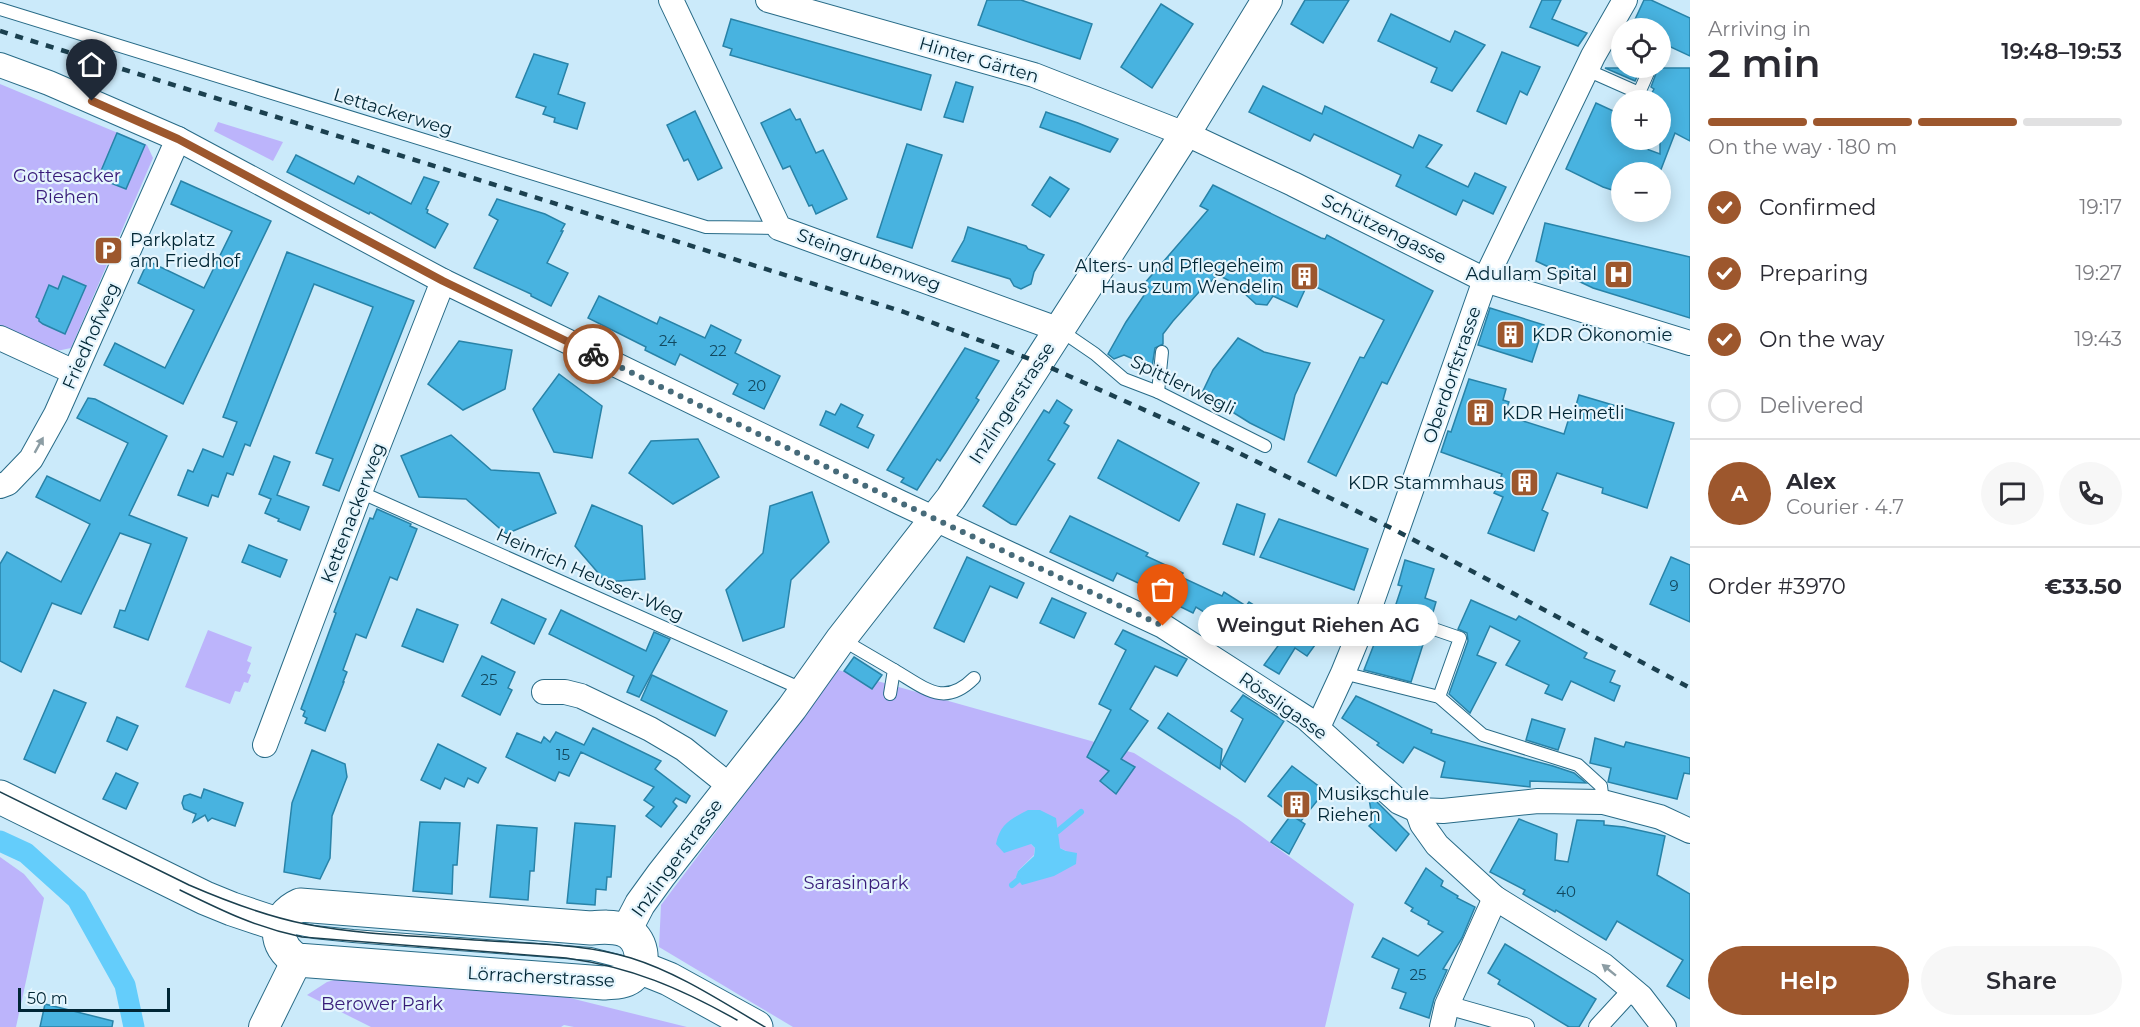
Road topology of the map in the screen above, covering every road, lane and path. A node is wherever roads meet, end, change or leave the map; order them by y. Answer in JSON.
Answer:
{"nodes":[{"id":1,"x":671,"y":0,"type":"edge"},
{"id":2,"x":768,"y":0,"type":"edge"},
{"id":3,"x":1267,"y":0,"type":"edge"},
{"id":4,"x":1625,"y":0,"type":"edge"},
{"id":5,"x":0,"y":9,"type":"edge"},
{"id":6,"x":0,"y":65,"type":"edge"},
{"id":7,"x":1587,"y":70,"type":"junction"},
{"id":8,"x":1646,"y":78,"type":"edge"},
{"id":9,"x":1185,"y":134,"type":"junction"},
{"id":10,"x":178,"y":139,"type":"junction"},
{"id":11,"x":779,"y":228,"type":"junction"},
{"id":12,"x":1485,"y":280,"type":"junction"},
{"id":13,"x":443,"y":281,"type":"junction"},
{"id":14,"x":1060,"y":330,"type":"junction"},
{"id":15,"x":0,"y":338,"type":"edge"},
{"id":16,"x":1690,"y":344,"type":"edge"},
{"id":17,"x":1162,"y":352,"type":"dead end"},
{"id":18,"x":74,"y":372,"type":"junction"},
{"id":19,"x":1158,"y":392,"type":"junction"},
{"id":20,"x":1265,"y":446,"type":"dead end"},
{"id":21,"x":0,"y":486,"type":"edge"},
{"id":22,"x":360,"y":492,"type":"junction"},
{"id":23,"x":934,"y":519,"type":"junction"},
{"id":24,"x":1370,"y":607,"type":"junction"},
{"id":25,"x":841,"y":639,"type":"junction"},
{"id":26,"x":894,"y":670,"type":"junction"},
{"id":27,"x":1343,"y":674,"type":"junction"},
{"id":28,"x":974,"y":678,"type":"dead end"},
{"id":29,"x":805,"y":690,"type":"junction"},
{"id":30,"x":544,"y":692,"type":"dead end"},
{"id":31,"x":890,"y":694,"type":"dead end"},
{"id":32,"x":1439,"y":697,"type":"junction"},
{"id":33,"x":1318,"y":727,"type":"junction"},
{"id":34,"x":265,"y":745,"type":"dead end"},
{"id":35,"x":730,"y":786,"type":"junction"},
{"id":36,"x":0,"y":797,"type":"edge"},
{"id":37,"x":1603,"y":802,"type":"junction"},
{"id":38,"x":1417,"y":810,"type":"junction"},
{"id":39,"x":1690,"y":831,"type":"edge"},
{"id":40,"x":1495,"y":898,"type":"junction"},
{"id":41,"x":280,"y":925,"type":"junction"},
{"id":42,"x":626,"y":931,"type":"junction"},
{"id":43,"x":297,"y":960,"type":"junction"},
{"id":44,"x":639,"y":967,"type":"junction"},
{"id":45,"x":1632,"y":990,"type":"junction"},
{"id":46,"x":1444,"y":1016,"type":"edge"},
{"id":47,"x":264,"y":1027,"type":"edge"},
{"id":48,"x":756,"y":1027,"type":"edge"},
{"id":49,"x":1525,"y":1027,"type":"edge"},
{"id":50,"x":1598,"y":1027,"type":"edge"},
{"id":51,"x":1664,"y":1027,"type":"edge"}],
"edges":[{"from":1,"to":11,"type":"street","name":"Steingrubenweg"},
{"from":2,"to":9,"type":"street","name":"Hinter Gärten"},
{"from":3,"to":9,"type":"street","name":"Inzlingerstrasse"},
{"from":4,"to":7,"type":"street","name":"Oberdorfstrasse"},
{"from":5,"to":11,"type":"lane","name":"Lettackerweg"},
{"from":6,"to":10,"type":"street","name":"Rössligasse"},
{"from":7,"to":8,"type":"lane"},
{"from":7,"to":12,"type":"street","name":"Oberdorfstrasse"},
{"from":9,"to":12,"type":"street","name":"Schützengasse"},
{"from":9,"to":14,"type":"street","name":"Inzlingerstrasse"},
{"from":10,"to":13,"type":"street","name":"Rössligasse"},
{"from":10,"to":18,"type":"street","name":"Friedhofweg"},
{"from":11,"to":14,"type":"street","name":"Steingrubenweg"},
{"from":12,"to":16,"type":"street","name":"Schützengasse"},
{"from":12,"to":24,"type":"street","name":"Oberdorfstrasse"},
{"from":13,"to":22,"type":"street","name":"Kettenackerweg"},
{"from":13,"to":23,"type":"street","name":"Rössligasse"},
{"from":14,"to":19,"type":"lane","name":"Spittlerwegli"},
{"from":14,"to":23,"type":"street","name":"Inzlingerstrasse"},
{"from":15,"to":18,"type":"street"},
{"from":17,"to":19,"type":"lane"},
{"from":21,"to":18,"type":"street","name":"Friedhofweg","one_way":true},
{"from":19,"to":20,"type":"lane","name":"Spittlerwegli"},
{"from":22,"to":29,"type":"lane","name":"Heinrich Heusser-Weg"},
{"from":22,"to":34,"type":"street","name":"Kettenackerweg"},
{"from":23,"to":25,"type":"street","name":"Inzlingerstrasse"},
{"from":23,"to":33,"type":"street","name":"Rössligasse"},
{"from":24,"to":27,"type":"street","name":"Oberdorfstrasse"},
{"from":24,"to":32,"type":"lane"},
{"from":25,"to":26,"type":"lane"},
{"from":25,"to":29,"type":"street","name":"Inzlingerstrasse"},
{"from":26,"to":28,"type":"lane"},
{"from":26,"to":31,"type":"lane"},
{"from":27,"to":32,"type":"lane"},
{"from":27,"to":33,"type":"street","name":"Oberdorfstrasse"},
{"from":29,"to":35,"type":"street","name":"Inzlingerstrasse"},
{"from":30,"to":35,"type":"street","name":"Inzlingerstrasse"},
{"from":32,"to":37,"type":"lane"},
{"from":33,"to":38,"type":"street","name":"Rössligasse"},
{"from":35,"to":42,"type":"street","name":"Inzlingerstrasse"},
{"from":36,"to":41,"type":"main road"},
{"from":37,"to":38,"type":"street"},
{"from":37,"to":39,"type":"street"},
{"from":38,"to":40,"type":"street"},
{"from":45,"to":40,"type":"street","one_way":true},
{"from":40,"to":46,"type":"street"},
{"from":41,"to":42,"type":"main road"},
{"from":41,"to":43,"type":"main road"},
{"from":41,"to":44,"type":"lane"},
{"from":42,"to":44,"type":"main road","name":"Lörracherstrasse"},
{"from":43,"to":44,"type":"main road","name":"Lörracherstrasse"},
{"from":43,"to":47,"type":"street"},
{"from":44,"to":48,"type":"main road"},
{"from":45,"to":50,"type":"street"},
{"from":45,"to":51,"type":"street"},
{"from":46,"to":49,"type":"street"}]}
